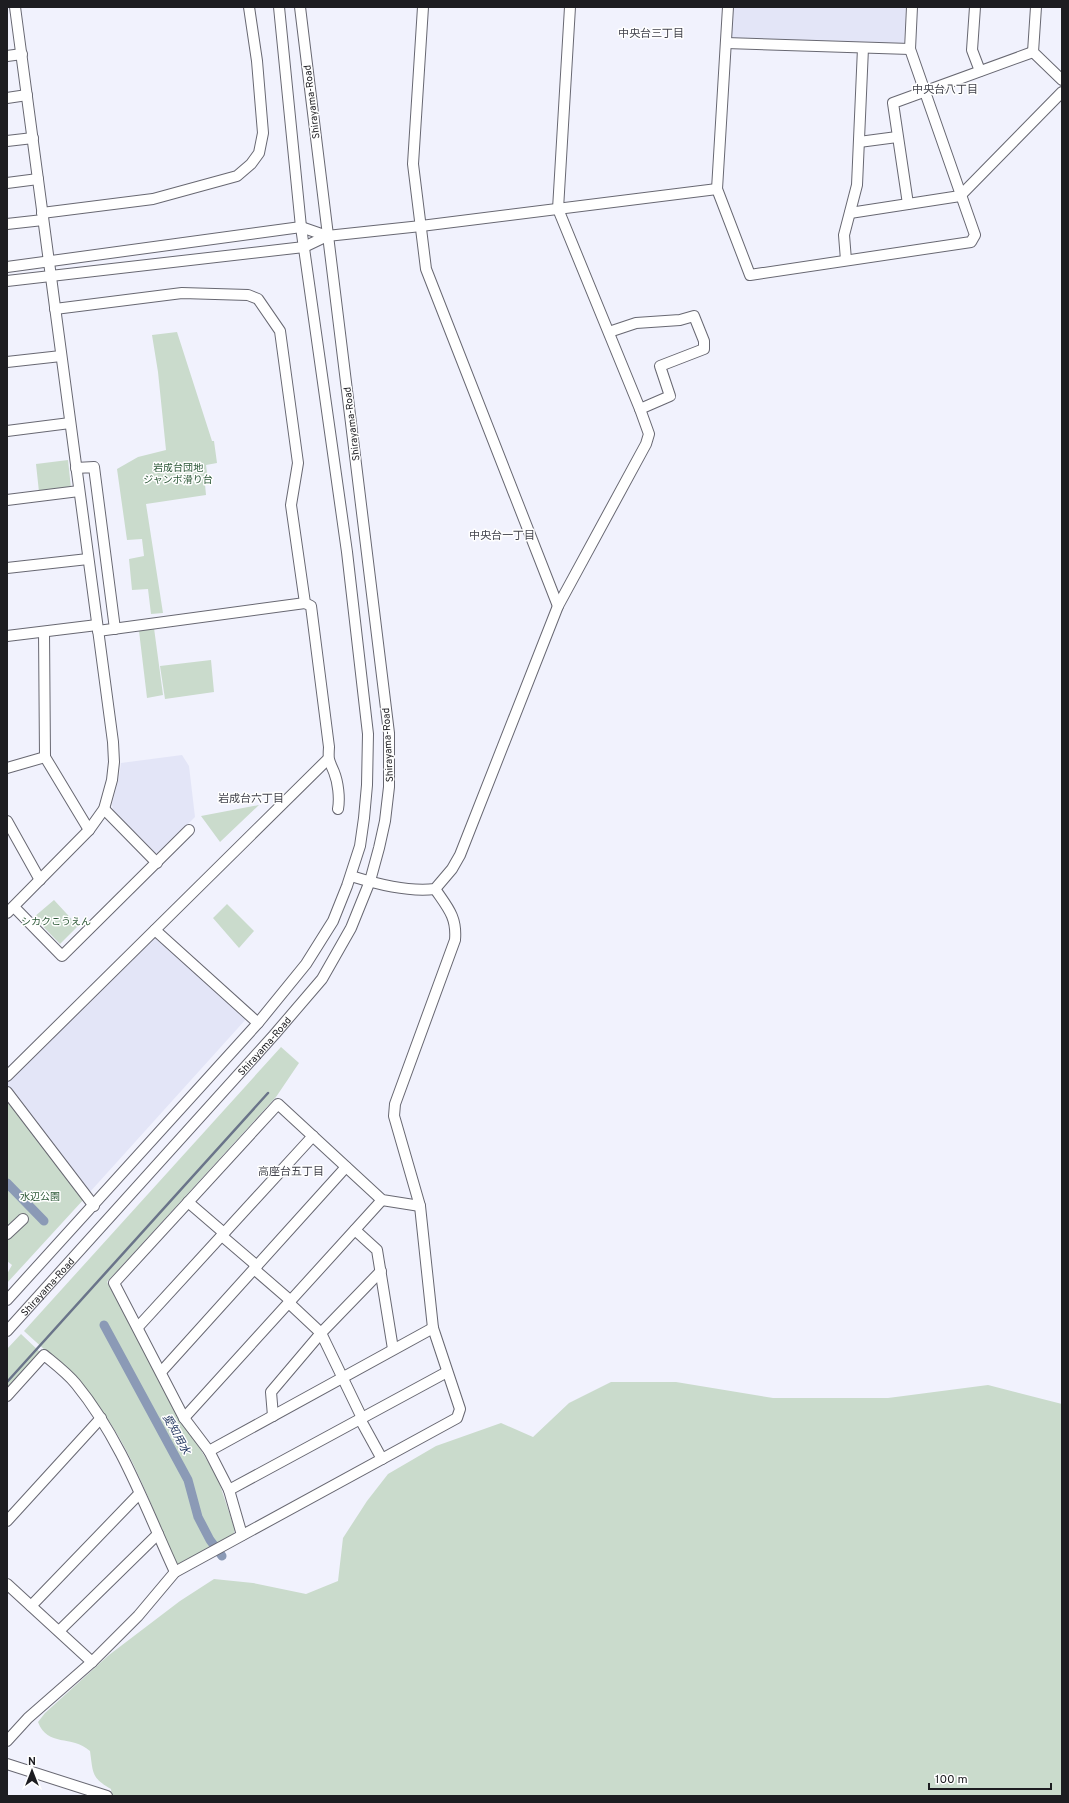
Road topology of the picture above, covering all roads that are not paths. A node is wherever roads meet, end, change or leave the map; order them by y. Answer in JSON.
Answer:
{"nodes":[{"id":1,"x":15,"y":7,"type":"edge"},
{"id":2,"x":249,"y":7,"type":"edge"},
{"id":3,"x":279,"y":7,"type":"edge"},
{"id":4,"x":300,"y":7,"type":"edge"},
{"id":5,"x":423,"y":7,"type":"edge"},
{"id":6,"x":570,"y":7,"type":"edge"},
{"id":7,"x":728,"y":7,"type":"edge"},
{"id":8,"x":912,"y":7,"type":"edge"},
{"id":9,"x":974,"y":7,"type":"edge"},
{"id":10,"x":1036,"y":7,"type":"edge"},
{"id":11,"x":726,"y":43,"type":"junction"},
{"id":12,"x":863,"y":48,"type":"junction"},
{"id":13,"x":910,"y":49,"type":"junction"},
{"id":14,"x":1033,"y":52,"type":"junction"},
{"id":15,"x":22,"y":54,"type":"junction"},
{"id":16,"x":7,"y":56,"type":"edge"},
{"id":17,"x":980,"y":71,"type":"junction"},
{"id":18,"x":1062,"y":80,"type":"edge"},
{"id":19,"x":924,"y":91,"type":"junction"},
{"id":20,"x":1062,"y":92,"type":"edge"},
{"id":21,"x":27,"y":96,"type":"junction"},
{"id":22,"x":7,"y":98,"type":"edge"},
{"id":23,"x":897,"y":137,"type":"junction"},
{"id":24,"x":33,"y":138,"type":"junction"},
{"id":25,"x":7,"y":141,"type":"edge"},
{"id":26,"x":859,"y":142,"type":"junction"},
{"id":27,"x":38,"y":179,"type":"junction"},
{"id":28,"x":7,"y":183,"type":"edge"},
{"id":29,"x":717,"y":189,"type":"junction"},
{"id":30,"x":960,"y":196,"type":"junction"},
{"id":31,"x":908,"y":204,"type":"junction"},
{"id":32,"x":558,"y":209,"type":"junction"},
{"id":33,"x":850,"y":212,"type":"junction"},
{"id":34,"x":43,"y":217,"type":"junction"},
{"id":35,"x":7,"y":224,"type":"edge"},
{"id":36,"x":421,"y":226,"type":"junction"},
{"id":37,"x":301,"y":227,"type":"junction"},
{"id":38,"x":327,"y":236,"type":"junction"},
{"id":39,"x":304,"y":247,"type":"junction"},
{"id":40,"x":846,"y":260,"type":"junction"},
{"id":41,"x":49,"y":263,"type":"junction"},
{"id":42,"x":7,"y":268,"type":"edge"},
{"id":43,"x":51,"y":276,"type":"junction"},
{"id":44,"x":7,"y":281,"type":"edge"},
{"id":45,"x":55,"y":309,"type":"junction"},
{"id":46,"x":609,"y":332,"type":"junction"},
{"id":47,"x":61,"y":356,"type":"junction"},
{"id":48,"x":7,"y":362,"type":"edge"},
{"id":49,"x":640,"y":409,"type":"junction"},
{"id":50,"x":70,"y":423,"type":"junction"},
{"id":51,"x":7,"y":431,"type":"edge"},
{"id":52,"x":76,"y":468,"type":"junction"},
{"id":53,"x":79,"y":491,"type":"junction"},
{"id":54,"x":7,"y":500,"type":"edge"},
{"id":55,"x":88,"y":559,"type":"junction"},
{"id":56,"x":7,"y":568,"type":"edge"},
{"id":57,"x":305,"y":603,"type":"junction"},
{"id":58,"x":558,"y":606,"type":"junction"},
{"id":59,"x":97,"y":628,"type":"junction"},
{"id":60,"x":115,"y":629,"type":"junction"},
{"id":61,"x":44,"y":632,"type":"junction"},
{"id":62,"x":7,"y":636,"type":"edge"},
{"id":63,"x":44,"y":758,"type":"junction"},
{"id":64,"x":328,"y":759,"type":"junction"},
{"id":65,"x":7,"y":768,"type":"edge"},
{"id":66,"x":104,"y":809,"type":"junction"},
{"id":67,"x":338,"y":809,"type":"dead end"},
{"id":68,"x":7,"y":821,"type":"edge"},
{"id":69,"x":89,"y":830,"type":"junction"},
{"id":70,"x":189,"y":830,"type":"dead end"},
{"id":71,"x":157,"y":863,"type":"junction"},
{"id":72,"x":351,"y":876,"type":"junction"},
{"id":73,"x":40,"y":880,"type":"junction"},
{"id":74,"x":370,"y":882,"type":"junction"},
{"id":75,"x":434,"y":889,"type":"junction"},
{"id":76,"x":10,"y":910,"type":"edge"},
{"id":77,"x":155,"y":930,"type":"junction"},
{"id":78,"x":258,"y":1022,"type":"junction"},
{"id":79,"x":7,"y":1076,"type":"edge"},
{"id":80,"x":7,"y":1092,"type":"edge"},
{"id":81,"x":313,"y":1136,"type":"junction"},
{"id":82,"x":346,"y":1167,"type":"junction"},
{"id":83,"x":382,"y":1200,"type":"junction"},
{"id":84,"x":188,"y":1202,"type":"junction"},
{"id":85,"x":94,"y":1206,"type":"junction"},
{"id":86,"x":420,"y":1206,"type":"junction"},
{"id":87,"x":23,"y":1219,"type":"dead end"},
{"id":88,"x":355,"y":1230,"type":"junction"},
{"id":89,"x":7,"y":1234,"type":"edge"},
{"id":90,"x":223,"y":1234,"type":"junction"},
{"id":91,"x":256,"y":1267,"type":"junction"},
{"id":92,"x":381,"y":1271,"type":"junction"},
{"id":93,"x":7,"y":1300,"type":"edge"},
{"id":94,"x":290,"y":1302,"type":"junction"},
{"id":95,"x":138,"y":1327,"type":"junction"},
{"id":96,"x":433,"y":1328,"type":"junction"},
{"id":97,"x":7,"y":1331,"type":"edge"},
{"id":98,"x":321,"y":1333,"type":"junction"},
{"id":99,"x":393,"y":1349,"type":"junction"},
{"id":100,"x":161,"y":1372,"type":"junction"},
{"id":101,"x":448,"y":1372,"type":"junction"},
{"id":102,"x":342,"y":1377,"type":"junction"},
{"id":103,"x":7,"y":1396,"type":"edge"},
{"id":104,"x":273,"y":1416,"type":"junction"},
{"id":105,"x":101,"y":1418,"type":"junction"},
{"id":106,"x":184,"y":1418,"type":"junction"},
{"id":107,"x":361,"y":1419,"type":"junction"},
{"id":108,"x":209,"y":1451,"type":"junction"},
{"id":109,"x":382,"y":1458,"type":"junction"},
{"id":110,"x":229,"y":1490,"type":"junction"},
{"id":111,"x":139,"y":1494,"type":"junction"},
{"id":112,"x":7,"y":1521,"type":"edge"},
{"id":113,"x":158,"y":1534,"type":"junction"},
{"id":114,"x":242,"y":1536,"type":"junction"},
{"id":115,"x":175,"y":1572,"type":"junction"},
{"id":116,"x":7,"y":1584,"type":"edge"},
{"id":117,"x":31,"y":1606,"type":"junction"},
{"id":118,"x":59,"y":1631,"type":"junction"},
{"id":119,"x":92,"y":1662,"type":"junction"},
{"id":120,"x":7,"y":1741,"type":"edge"},
{"id":121,"x":7,"y":1764,"type":"edge"},
{"id":122,"x":106,"y":1796,"type":"edge"}],
"edges":[{"from":1,"to":15,"type":"street"},
{"from":2,"to":34,"type":"street"},
{"from":3,"to":37,"type":"street","name":"Shirayama-Road"},
{"from":4,"to":38,"type":"street","name":"Shirayama-Road"},
{"from":5,"to":36,"type":"street"},
{"from":6,"to":32,"type":"street"},
{"from":7,"to":11,"type":"street"},
{"from":8,"to":13,"type":"street"},
{"from":9,"to":17,"type":"street"},
{"from":10,"to":14,"type":"street"},
{"from":11,"to":12,"type":"street"},
{"from":11,"to":29,"type":"street"},
{"from":12,"to":13,"type":"street"},
{"from":12,"to":26,"type":"street"},
{"from":13,"to":19,"type":"street"},
{"from":14,"to":17,"type":"street"},
{"from":14,"to":18,"type":"street"},
{"from":15,"to":16,"type":"street"},
{"from":15,"to":21,"type":"street"},
{"from":17,"to":19,"type":"street"},
{"from":19,"to":23,"type":"street"},
{"from":19,"to":30,"type":"street"},
{"from":20,"to":30,"type":"street"},
{"from":21,"to":22,"type":"street"},
{"from":21,"to":24,"type":"street"},
{"from":23,"to":26,"type":"street"},
{"from":23,"to":31,"type":"street"},
{"from":24,"to":25,"type":"street"},
{"from":24,"to":27,"type":"street"},
{"from":26,"to":33,"type":"street"},
{"from":27,"to":28,"type":"street"},
{"from":27,"to":34,"type":"street"},
{"from":29,"to":32,"type":"street"},
{"from":29,"to":40,"type":"street"},
{"from":30,"to":31,"type":"street"},
{"from":30,"to":40,"type":"street"},
{"from":31,"to":33,"type":"street"},
{"from":32,"to":36,"type":"street"},
{"from":32,"to":46,"type":"street"},
{"from":33,"to":40,"type":"street"},
{"from":34,"to":35,"type":"street"},
{"from":34,"to":41,"type":"street"},
{"from":36,"to":38,"type":"street"},
{"from":36,"to":58,"type":"street"},
{"from":37,"to":38,"type":"street"},
{"from":37,"to":39,"type":"street","name":"Shirayama-Road"},
{"from":37,"to":41,"type":"street"},
{"from":38,"to":39,"type":"street"},
{"from":38,"to":74,"type":"street","name":"Shirayama-Road"},
{"from":39,"to":43,"type":"street"},
{"from":39,"to":72,"type":"street","name":"Shirayama-Road"},
{"from":41,"to":42,"type":"street"},
{"from":41,"to":43,"type":"street"},
{"from":43,"to":44,"type":"street"},
{"from":43,"to":45,"type":"street"},
{"from":45,"to":47,"type":"street"},
{"from":45,"to":57,"type":"street"},
{"from":46,"to":49,"type":"street"},
{"from":46,"to":49,"type":"street"},
{"from":47,"to":48,"type":"street"},
{"from":47,"to":50,"type":"street"},
{"from":49,"to":58,"type":"street"},
{"from":50,"to":51,"type":"street"},
{"from":50,"to":52,"type":"street"},
{"from":52,"to":53,"type":"street"},
{"from":52,"to":60,"type":"street"},
{"from":53,"to":54,"type":"street"},
{"from":53,"to":55,"type":"street"},
{"from":55,"to":56,"type":"street"},
{"from":55,"to":59,"type":"street"},
{"from":57,"to":60,"type":"street"},
{"from":57,"to":64,"type":"street"},
{"from":58,"to":75,"type":"street"},
{"from":59,"to":60,"type":"street"},
{"from":59,"to":61,"type":"street"},
{"from":59,"to":66,"type":"street"},
{"from":61,"to":62,"type":"street"},
{"from":61,"to":63,"type":"street"},
{"from":63,"to":65,"type":"street"},
{"from":63,"to":69,"type":"street"},
{"from":64,"to":67,"type":"street"},
{"from":64,"to":77,"type":"street"},
{"from":66,"to":69,"type":"street"},
{"from":66,"to":71,"type":"street"},
{"from":68,"to":73,"type":"street"},
{"from":69,"to":73,"type":"street"},
{"from":70,"to":71,"type":"street"},
{"from":71,"to":76,"type":"street"},
{"from":72,"to":74,"type":"street"},
{"from":72,"to":78,"type":"street","name":"Shirayama-Road"},
{"from":73,"to":76,"type":"street"},
{"from":74,"to":75,"type":"street"},
{"from":74,"to":97,"type":"street","name":"Shirayama-Road"},
{"from":75,"to":86,"type":"street"},
{"from":77,"to":78,"type":"street"},
{"from":77,"to":79,"type":"street"},
{"from":78,"to":85,"type":"street","name":"Shirayama-Road"},
{"from":80,"to":85,"type":"street"},
{"from":81,"to":82,"type":"street"},
{"from":81,"to":84,"type":"street"},
{"from":81,"to":90,"type":"street"},
{"from":82,"to":83,"type":"street"},
{"from":82,"to":91,"type":"street"},
{"from":83,"to":86,"type":"street"},
{"from":83,"to":88,"type":"street"},
{"from":84,"to":90,"type":"street"},
{"from":84,"to":95,"type":"street"},
{"from":85,"to":93,"type":"street","name":"Shirayama-Road"},
{"from":86,"to":96,"type":"street"},
{"from":87,"to":89,"type":"street"},
{"from":88,"to":92,"type":"street"},
{"from":88,"to":94,"type":"street"},
{"from":90,"to":91,"type":"street"},
{"from":90,"to":95,"type":"street"},
{"from":91,"to":94,"type":"street"},
{"from":91,"to":100,"type":"street"},
{"from":92,"to":98,"type":"street"},
{"from":92,"to":99,"type":"street"},
{"from":94,"to":98,"type":"street"},
{"from":94,"to":106,"type":"street"},
{"from":95,"to":100,"type":"street"},
{"from":96,"to":99,"type":"street"},
{"from":96,"to":101,"type":"street"},
{"from":98,"to":102,"type":"street"},
{"from":98,"to":104,"type":"street"},
{"from":99,"to":102,"type":"street"},
{"from":100,"to":106,"type":"street"},
{"from":101,"to":107,"type":"street"},
{"from":101,"to":109,"type":"street"},
{"from":102,"to":104,"type":"street"},
{"from":102,"to":107,"type":"street"},
{"from":103,"to":105,"type":"street"},
{"from":104,"to":108,"type":"street"},
{"from":105,"to":111,"type":"street"},
{"from":105,"to":112,"type":"street"},
{"from":106,"to":108,"type":"street"},
{"from":107,"to":109,"type":"street"},
{"from":107,"to":110,"type":"street"},
{"from":108,"to":110,"type":"street"},
{"from":109,"to":114,"type":"street"},
{"from":110,"to":114,"type":"street"},
{"from":111,"to":113,"type":"street"},
{"from":111,"to":117,"type":"street"},
{"from":113,"to":115,"type":"street"},
{"from":113,"to":118,"type":"street"},
{"from":114,"to":115,"type":"street"},
{"from":115,"to":119,"type":"street"},
{"from":116,"to":117,"type":"street"},
{"from":117,"to":118,"type":"street"},
{"from":118,"to":119,"type":"street"},
{"from":119,"to":120,"type":"street"},
{"from":121,"to":122,"type":"street"}]}
